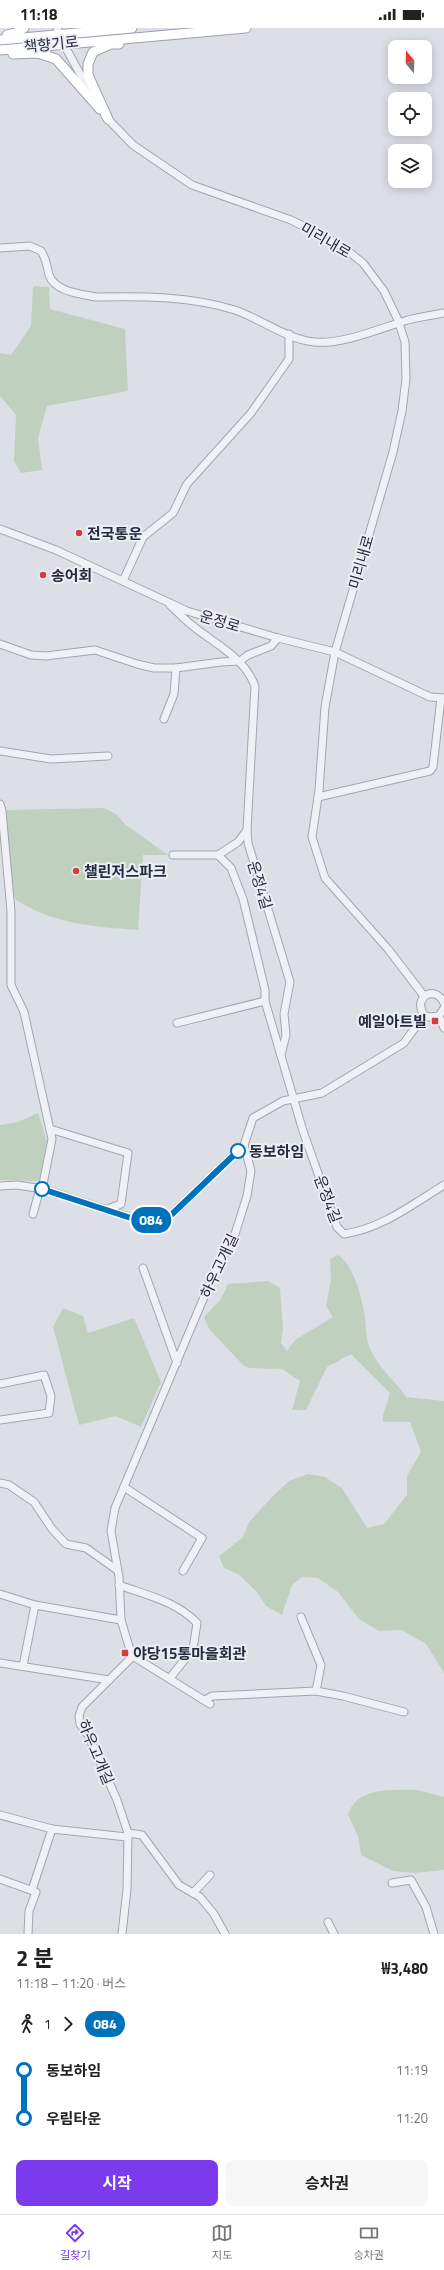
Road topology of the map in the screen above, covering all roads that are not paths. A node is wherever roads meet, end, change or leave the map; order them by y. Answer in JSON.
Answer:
{"nodes":[{"id":1,"x":24,"y":28,"type":"edge"},
{"id":2,"x":132,"y":28,"type":"edge"},
{"id":3,"x":246,"y":28,"type":"edge"},
{"id":4,"x":179,"y":34,"type":"junction"},
{"id":5,"x":60,"y":35,"type":"edge"},
{"id":6,"x":0,"y":36,"type":"edge"},
{"id":7,"x":0,"y":40,"type":"edge"},
{"id":8,"x":0,"y":50,"type":"edge"},
{"id":9,"x":0,"y":54,"type":"edge"},
{"id":10,"x":100,"y":109,"type":"junction"},
{"id":11,"x":108,"y":119,"type":"junction"},
{"id":12,"x":0,"y":248,"type":"edge"},
{"id":13,"x":444,"y":313,"type":"edge"},
{"id":14,"x":399,"y":323,"type":"junction"},
{"id":15,"x":289,"y":334,"type":"junction"},
{"id":16,"x":0,"y":529,"type":"edge"},
{"id":17,"x":123,"y":581,"type":"junction"},
{"id":18,"x":166,"y":601,"type":"junction"},
{"id":19,"x":278,"y":638,"type":"junction"},
{"id":20,"x":0,"y":644,"type":"edge"},
{"id":21,"x":335,"y":652,"type":"junction"},
{"id":22,"x":240,"y":661,"type":"junction"},
{"id":23,"x":176,"y":668,"type":"junction"},
{"id":24,"x":442,"y":698,"type":"edge"},
{"id":25,"x":164,"y":719,"type":"dead end"},
{"id":26,"x":0,"y":751,"type":"edge"},
{"id":27,"x":108,"y":756,"type":"dead end"},
{"id":28,"x":318,"y":797,"type":"junction"},
{"id":29,"x":0,"y":804,"type":"edge"},
{"id":30,"x":247,"y":830,"type":"junction"},
{"id":31,"x":218,"y":854,"type":"junction"},
{"id":32,"x":173,"y":855,"type":"dead end"},
{"id":33,"x":424,"y":996,"type":"junction"},
{"id":34,"x":265,"y":1001,"type":"junction"},
{"id":35,"x":444,"y":1003,"type":"edge"},
{"id":36,"x":443,"y":1011,"type":"edge"},
{"id":37,"x":424,"y":1015,"type":"junction"},
{"id":38,"x":177,"y":1023,"type":"dead end"},
{"id":39,"x":444,"y":1028,"type":"edge"},
{"id":40,"x":280,"y":1055,"type":"junction"},
{"id":41,"x":292,"y":1099,"type":"junction"},
{"id":42,"x":50,"y":1129,"type":"junction"},
{"id":43,"x":244,"y":1145,"type":"junction"},
{"id":44,"x":444,"y":1185,"type":"edge"},
{"id":45,"x":0,"y":1186,"type":"edge"},
{"id":46,"x":42,"y":1189,"type":"junction"},
{"id":47,"x":105,"y":1210,"type":"junction"},
{"id":48,"x":33,"y":1214,"type":"dead end"},
{"id":49,"x":143,"y":1268,"type":"dead end"},
{"id":50,"x":178,"y":1363,"type":"junction"},
{"id":51,"x":0,"y":1384,"type":"edge"},
{"id":52,"x":0,"y":1420,"type":"edge"},
{"id":53,"x":0,"y":1483,"type":"edge"},
{"id":54,"x":124,"y":1487,"type":"junction"},
{"id":55,"x":117,"y":1570,"type":"junction"},
{"id":56,"x":183,"y":1571,"type":"dead end"},
{"id":57,"x":119,"y":1585,"type":"junction"},
{"id":58,"x":0,"y":1594,"type":"edge"},
{"id":59,"x":35,"y":1605,"type":"junction"},
{"id":60,"x":301,"y":1617,"type":"dead end"},
{"id":61,"x":121,"y":1620,"type":"junction"},
{"id":62,"x":131,"y":1655,"type":"junction"},
{"id":63,"x":0,"y":1663,"type":"edge"},
{"id":64,"x":23,"y":1666,"type":"junction"},
{"id":65,"x":170,"y":1678,"type":"junction"},
{"id":66,"x":108,"y":1680,"type":"junction"},
{"id":67,"x":316,"y":1691,"type":"junction"},
{"id":68,"x":404,"y":1712,"type":"dead end"},
{"id":69,"x":0,"y":1815,"type":"edge"},
{"id":70,"x":52,"y":1829,"type":"junction"},
{"id":71,"x":128,"y":1835,"type":"junction"},
{"id":72,"x":210,"y":1875,"type":"dead end"},
{"id":73,"x":0,"y":1880,"type":"edge"},
{"id":74,"x":392,"y":1883,"type":"dead end"},
{"id":75,"x":32,"y":1890,"type":"junction"},
{"id":76,"x":193,"y":1893,"type":"junction"},
{"id":77,"x":328,"y":1922,"type":"dead end"},
{"id":78,"x":28,"y":1934,"type":"edge"},
{"id":79,"x":122,"y":1934,"type":"edge"},
{"id":80,"x":225,"y":1934,"type":"edge"},
{"id":81,"x":334,"y":1934,"type":"edge"},
{"id":82,"x":434,"y":1934,"type":"edge"}],
"edges":[{"from":1,"to":6,"type":"main road"},
{"from":2,"to":5,"type":"main road","name":"책향기로"},
{"from":3,"to":4,"type":"main road","name":"책향기로"},
{"from":4,"to":5,"type":"main road","name":"책향기로"},
{"from":4,"to":11,"type":"main road"},
{"from":5,"to":7,"type":"main road","name":"책향기로"},
{"from":5,"to":8,"type":"main road","name":"책향기로"},
{"from":5,"to":10,"type":"street","name":"미리내로"},
{"from":9,"to":10,"type":"main road"},
{"from":10,"to":11,"type":"street","name":"미리내로"},
{"from":11,"to":14,"type":"street","name":"미리내로"},
{"from":12,"to":15,"type":"street"},
{"from":13,"to":14,"type":"street"},
{"from":14,"to":15,"type":"street"},
{"from":14,"to":21,"type":"street","name":"미리내로"},
{"from":15,"to":17,"type":"street"},
{"from":16,"to":17,"type":"street","name":"운정로"},
{"from":17,"to":18,"type":"street","name":"운정로"},
{"from":18,"to":19,"type":"street","name":"운정로"},
{"from":18,"to":22,"type":"street","name":"운정4길"},
{"from":19,"to":21,"type":"street","name":"운정로"},
{"from":19,"to":22,"type":"street"},
{"from":20,"to":23,"type":"street"},
{"from":21,"to":24,"type":"street","name":"운정로"},
{"from":21,"to":28,"type":"street","name":"미리내로"},
{"from":22,"to":23,"type":"street"},
{"from":22,"to":30,"type":"street","name":"운정4길"},
{"from":23,"to":25,"type":"street"},
{"from":24,"to":28,"type":"street"},
{"from":26,"to":27,"type":"street"},
{"from":28,"to":33,"type":"street","name":"미리내로"},
{"from":29,"to":42,"type":"street"},
{"from":30,"to":31,"type":"street","name":"운정4길"},
{"from":30,"to":40,"type":"street","name":"운정4길"},
{"from":31,"to":32,"type":"street","name":"운정4길"},
{"from":31,"to":34,"type":"street","name":"운정4길"},
{"from":33,"to":35,"type":"street"},
{"from":33,"to":37,"type":"street"},
{"from":34,"to":38,"type":"street"},
{"from":34,"to":40,"type":"street","name":"운정4길"},
{"from":36,"to":37,"type":"street"},
{"from":36,"to":39,"type":"street"},
{"from":37,"to":41,"type":"street"},
{"from":40,"to":41,"type":"street","name":"운정4길"},
{"from":41,"to":43,"type":"street"},
{"from":41,"to":44,"type":"street","name":"운정4길"},
{"from":42,"to":46,"type":"street"},
{"from":42,"to":47,"type":"street"},
{"from":43,"to":47,"type":"street"},
{"from":43,"to":50,"type":"street","name":"하우고개길"},
{"from":45,"to":46,"type":"street"},
{"from":46,"to":47,"type":"street"},
{"from":46,"to":48,"type":"street"},
{"from":49,"to":50,"type":"street"},
{"from":50,"to":54,"type":"street","name":"하우고개길"},
{"from":51,"to":52,"type":"street"},
{"from":53,"to":55,"type":"street"},
{"from":54,"to":55,"type":"street","name":"하우고개길"},
{"from":54,"to":56,"type":"street"},
{"from":55,"to":57,"type":"street","name":"하우고개길"},
{"from":57,"to":61,"type":"street","name":"하우고개길"},
{"from":57,"to":65,"type":"street"},
{"from":58,"to":59,"type":"street"},
{"from":59,"to":61,"type":"street"},
{"from":59,"to":64,"type":"street"},
{"from":60,"to":67,"type":"street"},
{"from":61,"to":62,"type":"street","name":"하우고개길"},
{"from":62,"to":65,"type":"street"},
{"from":62,"to":66,"type":"street","name":"하우고개길"},
{"from":63,"to":64,"type":"street"},
{"from":64,"to":66,"type":"street"},
{"from":65,"to":67,"type":"street"},
{"from":66,"to":71,"type":"street","name":"하우고개길"},
{"from":67,"to":68,"type":"street"},
{"from":69,"to":70,"type":"street"},
{"from":70,"to":71,"type":"street"},
{"from":70,"to":75,"type":"street"},
{"from":71,"to":76,"type":"street"},
{"from":71,"to":79,"type":"street","name":"하우고개길"},
{"from":72,"to":76,"type":"street"},
{"from":73,"to":75,"type":"street"},
{"from":74,"to":82,"type":"street"},
{"from":75,"to":78,"type":"street"},
{"from":76,"to":80,"type":"street"},
{"from":77,"to":81,"type":"street"}]}
